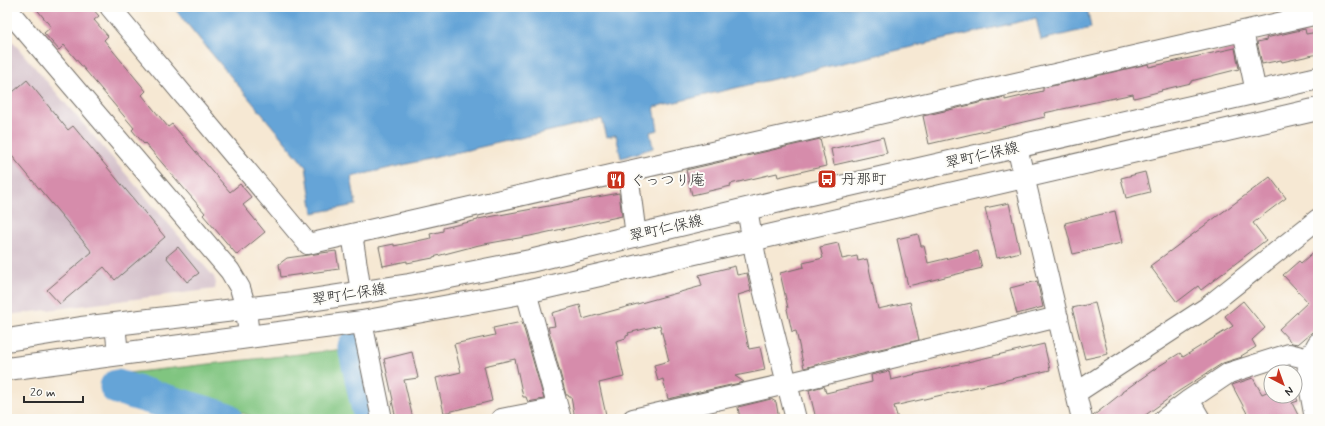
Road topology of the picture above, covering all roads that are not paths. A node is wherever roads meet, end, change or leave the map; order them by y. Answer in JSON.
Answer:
{"nodes":[{"id":1,"x":110,"y":7,"type":"edge"},
{"id":2,"x":7,"y":9,"type":"edge"},
{"id":3,"x":1318,"y":14,"type":"edge"},
{"id":4,"x":1243,"y":31,"type":"junction"},
{"id":5,"x":1318,"y":78,"type":"edge"},
{"id":6,"x":1256,"y":92,"type":"junction"},
{"id":7,"x":1318,"y":109,"type":"edge"},
{"id":8,"x":1017,"y":147,"type":"junction"},
{"id":9,"x":1024,"y":176,"type":"junction"},
{"id":10,"x":630,"y":189,"type":"dead end"},
{"id":11,"x":747,"y":209,"type":"junction"},
{"id":12,"x":1318,"y":219,"type":"edge"},
{"id":13,"x":352,"y":234,"type":"junction"},
{"id":14,"x":636,"y":236,"type":"junction"},
{"id":15,"x":752,"y":239,"type":"junction"},
{"id":16,"x":361,"y":292,"type":"junction"},
{"id":17,"x":526,"y":292,"type":"junction"},
{"id":18,"x":246,"y":308,"type":"junction"},
{"id":19,"x":1058,"y":318,"type":"junction"},
{"id":20,"x":362,"y":322,"type":"junction"},
{"id":21,"x":115,"y":324,"type":"junction"},
{"id":22,"x":248,"y":337,"type":"junction"},
{"id":23,"x":7,"y":340,"type":"edge"},
{"id":24,"x":1313,"y":351,"type":"edge"},
{"id":25,"x":118,"y":354,"type":"junction"},
{"id":26,"x":7,"y":369,"type":"edge"},
{"id":27,"x":786,"y":384,"type":"junction"},
{"id":28,"x":1076,"y":393,"type":"junction"},
{"id":29,"x":1189,"y":400,"type":"junction"},
{"id":30,"x":560,"y":414,"type":"edge"},
{"id":31,"x":382,"y":419,"type":"edge"},
{"id":32,"x":501,"y":419,"type":"edge"},
{"id":33,"x":633,"y":419,"type":"edge"},
{"id":34,"x":796,"y":419,"type":"edge"},
{"id":35,"x":1082,"y":419,"type":"edge"},
{"id":36,"x":1164,"y":419,"type":"edge"},
{"id":37,"x":1200,"y":419,"type":"edge"},
{"id":38,"x":1315,"y":419,"type":"edge"}],
"edges":[{"from":1,"to":13,"type":"street"},
{"from":2,"to":18,"type":"street"},
{"from":3,"to":4,"type":"street"},
{"from":4,"to":6,"type":"street"},
{"from":4,"to":13,"type":"street"},
{"from":5,"to":6,"type":"main road","name":"翠町仁保線"},
{"from":6,"to":8,"type":"main road","name":"翠町仁保線"},
{"from":7,"to":9,"type":"main road","name":"翠町仁保線"},
{"from":8,"to":9,"type":"street"},
{"from":8,"to":11,"type":"main road","name":"翠町仁保線"},
{"from":9,"to":15,"type":"main road","name":"翠町仁保線"},
{"from":9,"to":19,"type":"street"},
{"from":10,"to":14,"type":"street"},
{"from":11,"to":14,"type":"main road","name":"翠町仁保線"},
{"from":11,"to":15,"type":"street"},
{"from":12,"to":28,"type":"street"},
{"from":13,"to":16,"type":"street"},
{"from":14,"to":16,"type":"main road","name":"翠町仁保線"},
{"from":15,"to":17,"type":"main road","name":"翠町仁保線"},
{"from":15,"to":27,"type":"street"},
{"from":16,"to":18,"type":"main road","name":"翠町仁保線"},
{"from":17,"to":20,"type":"main road","name":"翠町仁保線"},
{"from":17,"to":30,"type":"street"},
{"from":18,"to":21,"type":"main road","name":"翠町仁保線"},
{"from":18,"to":22,"type":"street"},
{"from":19,"to":27,"type":"street"},
{"from":19,"to":28,"type":"street"},
{"from":20,"to":22,"type":"main road","name":"翠町仁保線"},
{"from":20,"to":31,"type":"street"},
{"from":21,"to":23,"type":"main road","name":"翠町仁保線"},
{"from":21,"to":25,"type":"street"},
{"from":22,"to":25,"type":"main road","name":"翠町仁保線"},
{"from":24,"to":29,"type":"street"},
{"from":24,"to":38,"type":"street"},
{"from":25,"to":26,"type":"main road","name":"翠町仁保線"},
{"from":27,"to":33,"type":"street"},
{"from":27,"to":34,"type":"street"},
{"from":28,"to":35,"type":"street"},
{"from":29,"to":36,"type":"street"},
{"from":29,"to":37,"type":"street"},
{"from":30,"to":32,"type":"street"}]}
